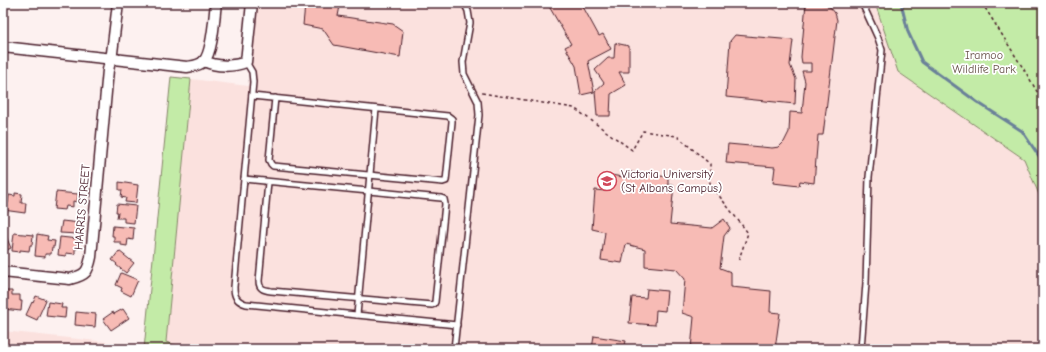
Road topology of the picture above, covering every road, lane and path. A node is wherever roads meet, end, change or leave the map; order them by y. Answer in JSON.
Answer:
{"nodes":[{"id":1,"x":118,"y":3,"type":"edge"},
{"id":2,"x":216,"y":3,"type":"edge"},
{"id":3,"x":252,"y":3,"type":"edge"},
{"id":4,"x":464,"y":3,"type":"edge"},
{"id":5,"x":862,"y":3,"type":"edge"},
{"id":6,"x":982,"y":3,"type":"edge"},
{"id":7,"x":986,"y":3,"type":"edge"},
{"id":8,"x":985,"y":8,"type":"junction"},
{"id":9,"x":3,"y":47,"type":"edge"},
{"id":10,"x":110,"y":59,"type":"junction"},
{"id":11,"x":204,"y":61,"type":"junction"},
{"id":12,"x":246,"y":62,"type":"junction"},
{"id":13,"x":474,"y":92,"type":"junction"},
{"id":14,"x":252,"y":96,"type":"junction"},
{"id":15,"x":275,"y":98,"type":"junction"},
{"id":16,"x":1043,"y":102,"type":"edge"},
{"id":17,"x":376,"y":108,"type":"junction"},
{"id":18,"x":370,"y":175,"type":"junction"},
{"id":19,"x":244,"y":179,"type":"junction"},
{"id":20,"x":268,"y":182,"type":"junction"},
{"id":21,"x":369,"y":191,"type":"junction"},
{"id":22,"x":738,"y":262,"type":"dead end"},
{"id":23,"x":3,"y":272,"type":"edge"},
{"id":24,"x":359,"y":299,"type":"junction"},
{"id":25,"x":357,"y":315,"type":"junction"},
{"id":26,"x":457,"y":325,"type":"junction"},
{"id":27,"x":454,"y":349,"type":"edge"},
{"id":28,"x":861,"y":349,"type":"edge"}],
"edges":[{"from":1,"to":10,"type":"street"},
{"from":2,"to":11,"type":"street"},
{"from":3,"to":12,"type":"street"},
{"from":4,"to":13,"type":"lane"},
{"from":5,"to":28,"type":"lane"},
{"from":6,"to":8,"type":"path"},
{"from":7,"to":8,"type":"path"},
{"from":8,"to":16,"type":"path"},
{"from":9,"to":10,"type":"street"},
{"from":10,"to":11,"type":"street"},
{"from":10,"to":23,"type":"street","name":"HARRIS STREET"},
{"from":11,"to":12,"type":"street"},
{"from":12,"to":14,"type":"lane"},
{"from":13,"to":22,"type":"path"},
{"from":13,"to":26,"type":"lane"},
{"from":14,"to":15,"type":"lane"},
{"from":14,"to":19,"type":"lane"},
{"from":15,"to":17,"type":"lane"},
{"from":15,"to":18,"type":"lane"},
{"from":17,"to":18,"type":"lane"},
{"from":17,"to":18,"type":"lane"},
{"from":18,"to":21,"type":"lane"},
{"from":19,"to":20,"type":"lane"},
{"from":19,"to":25,"type":"lane"},
{"from":20,"to":21,"type":"lane"},
{"from":20,"to":24,"type":"lane"},
{"from":21,"to":24,"type":"lane"},
{"from":21,"to":24,"type":"lane"},
{"from":24,"to":25,"type":"lane"},
{"from":25,"to":26,"type":"lane"},
{"from":26,"to":27,"type":"lane"}]}
